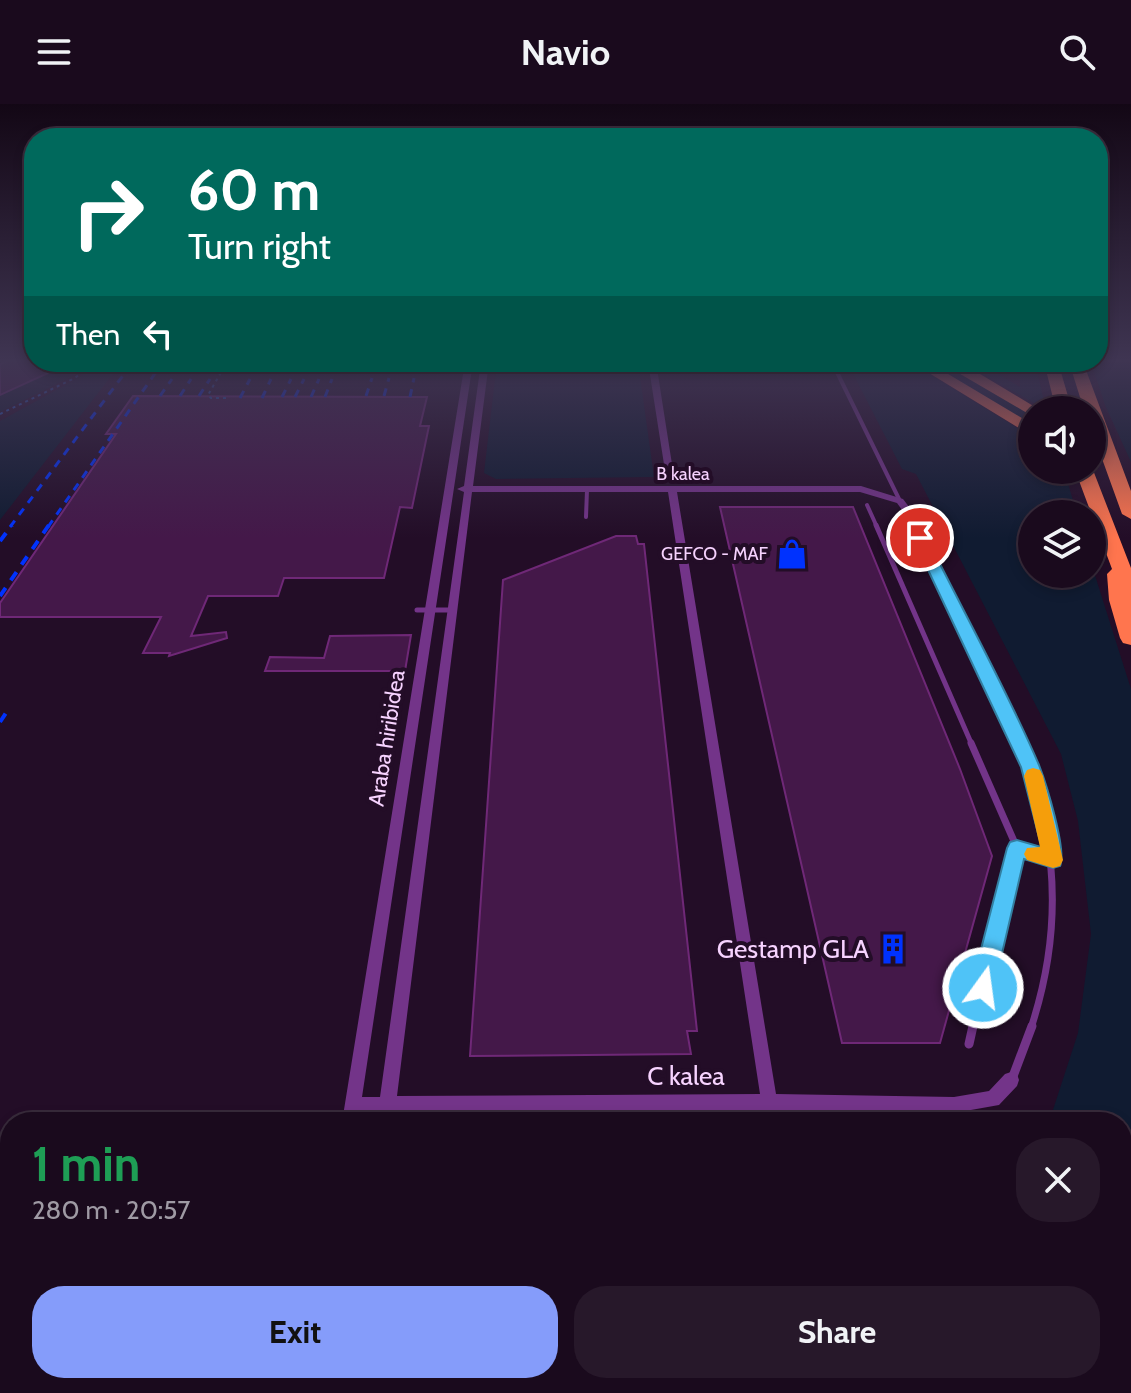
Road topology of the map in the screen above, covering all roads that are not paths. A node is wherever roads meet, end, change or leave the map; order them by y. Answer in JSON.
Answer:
{"nodes":[{"id":1,"x":461,"y":418,"type":"edge"},
{"id":2,"x":478,"y":418,"type":"edge"},
{"id":3,"x":661,"y":418,"type":"edge"},
{"id":4,"x":859,"y":418,"type":"edge"},
{"id":5,"x":1106,"y":449,"type":"edge"},
{"id":6,"x":1106,"y":459,"type":"edge"},
{"id":7,"x":1131,"y":468,"type":"edge"},
{"id":8,"x":671,"y":484,"type":"junction"},
{"id":9,"x":1091,"y":484,"type":"edge"},
{"id":10,"x":1105,"y":484,"type":"edge"},
{"id":11,"x":450,"y":489,"type":"junction"},
{"id":12,"x":469,"y":489,"type":"junction"},
{"id":13,"x":587,"y":490,"type":"junction"},
{"id":14,"x":900,"y":501,"type":"junction"},
{"id":15,"x":1129,"y":501,"type":"edge"},
{"id":16,"x":867,"y":505,"type":"dead end"},
{"id":17,"x":908,"y":512,"type":"joint"},
{"id":18,"x":586,"y":517,"type":"dead end"},
{"id":19,"x":1115,"y":556,"type":"junction"},
{"id":20,"x":1131,"y":593,"type":"edge"},
{"id":21,"x":417,"y":610,"type":"dead end"},
{"id":22,"x":431,"y":610,"type":"junction"},
{"id":23,"x":452,"y":610,"type":"junction"},
{"id":24,"x":1131,"y":638,"type":"edge"},
{"id":25,"x":1017,"y":848,"type":"junction"},
{"id":26,"x":1053,"y":860,"type":"junction"},
{"id":27,"x":969,"y":1044,"type":"dead end"},
{"id":28,"x":1011,"y":1080,"type":"joint"},
{"id":29,"x":769,"y":1102,"type":"junction"},
{"id":30,"x":351,"y":1112,"type":"edge"},
{"id":31,"x":386,"y":1112,"type":"edge"},
{"id":32,"x":450,"y":1112,"type":"edge"}],
"edges":[{"from":1,"to":11,"type":"street","name":"Araba hiribidea"},
{"from":2,"to":12,"type":"street"},
{"from":3,"to":8,"type":"street"},
{"from":4,"to":14,"type":"lane"},
{"from":5,"to":7,"type":"highway"},
{"from":6,"to":15,"type":"highway"},
{"from":8,"to":13,"type":"street","name":"B kalea"},
{"from":8,"to":14,"type":"street","name":"B kalea"},
{"from":8,"to":29,"type":"street"},
{"from":9,"to":19,"type":"highway"},
{"from":10,"to":15,"type":"highway"},
{"from":11,"to":12,"type":"street","name":"B kalea"},
{"from":11,"to":22,"type":"street","name":"Araba hiribidea"},
{"from":12,"to":13,"type":"street","name":"B kalea"},
{"from":12,"to":23,"type":"street"},
{"from":13,"to":18,"type":"lane"},
{"from":14,"to":17,"type":"street"},
{"from":16,"to":25,"type":"lane"},
{"from":17,"to":26,"type":"lane"},
{"from":19,"to":20,"type":"highway"},
{"from":19,"to":24,"type":"highway"},
{"from":21,"to":22,"type":"lane"},
{"from":22,"to":23,"type":"lane"},
{"from":22,"to":30,"type":"street","name":"Araba hiribidea"},
{"from":23,"to":31,"type":"street"},
{"from":25,"to":26,"type":"lane"},
{"from":25,"to":27,"type":"lane"},
{"from":26,"to":28,"type":"lane"},
{"from":28,"to":29,"type":"street","name":"C kalea"},
{"from":29,"to":32,"type":"street","name":"C kalea"}]}
